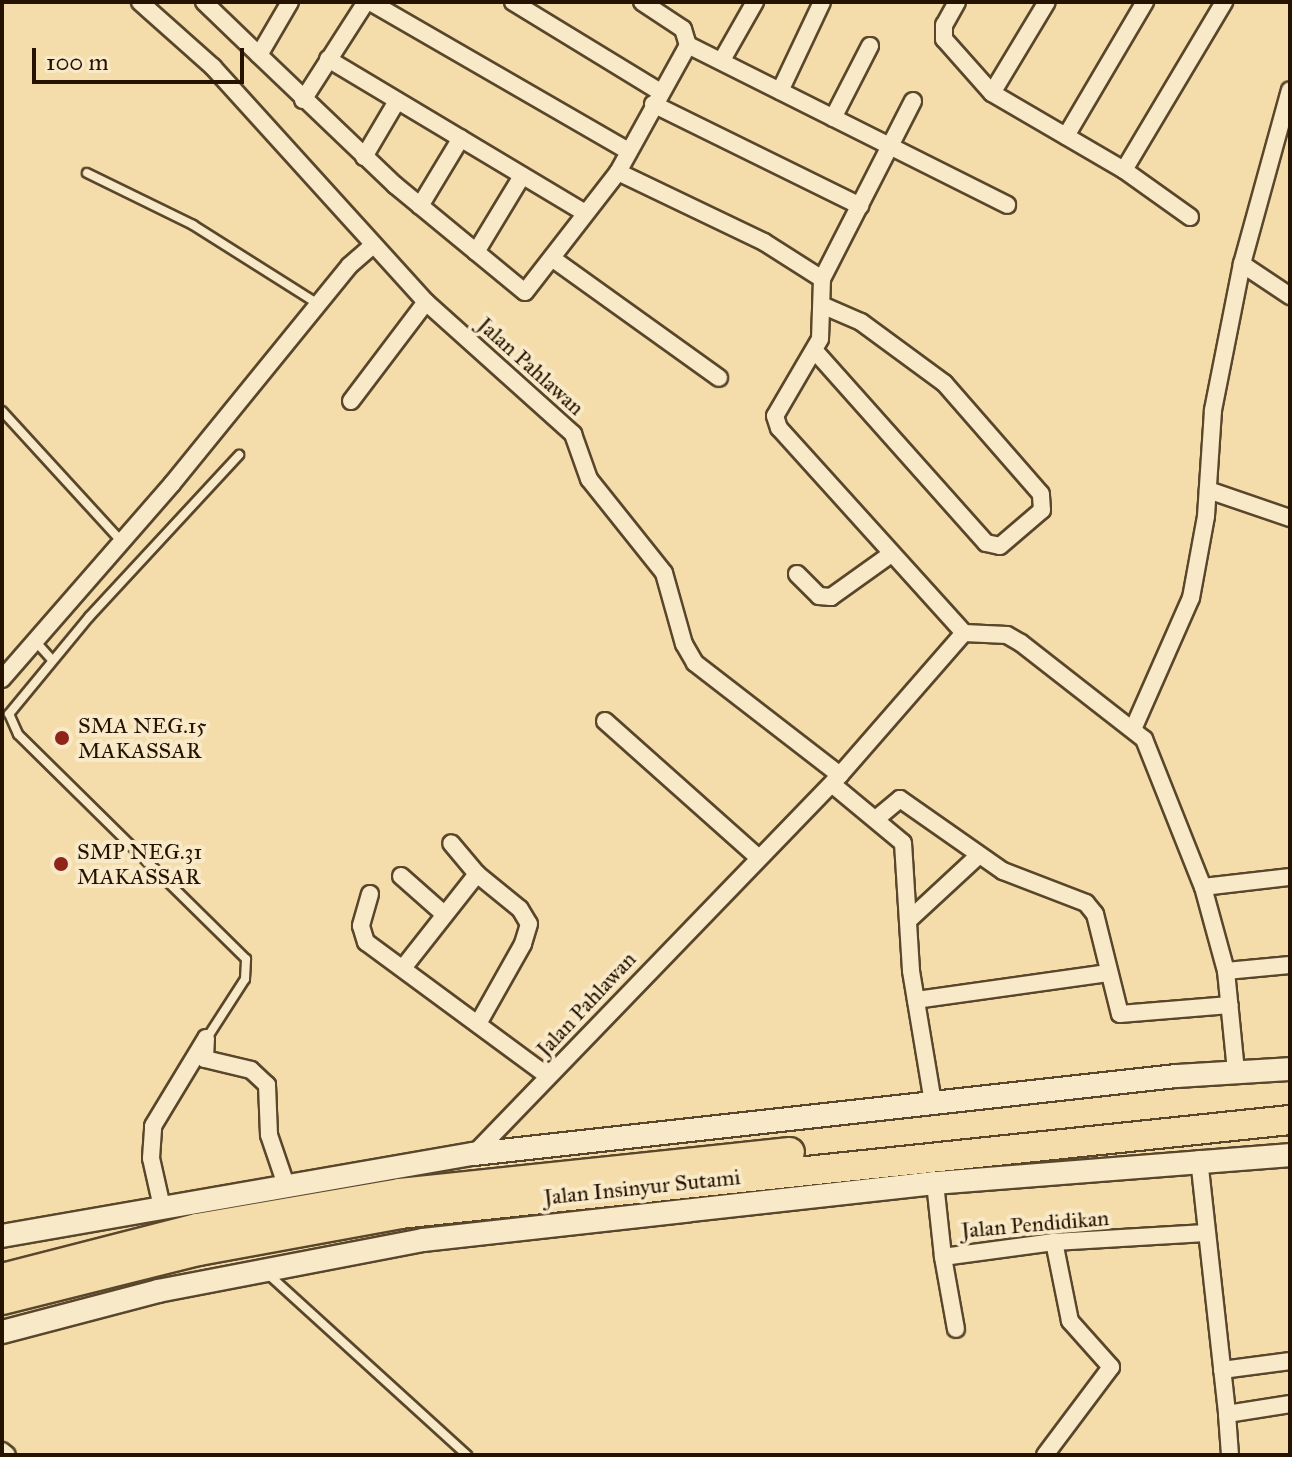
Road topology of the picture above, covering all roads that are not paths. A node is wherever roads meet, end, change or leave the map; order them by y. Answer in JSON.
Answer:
{"nodes":[{"id":1,"x":140,"y":2,"type":"edge"},
{"id":2,"x":290,"y":2,"type":"edge"},
{"id":3,"x":367,"y":2,"type":"edge"},
{"id":4,"x":513,"y":2,"type":"edge"},
{"id":5,"x":642,"y":2,"type":"edge"},
{"id":6,"x":755,"y":2,"type":"edge"},
{"id":7,"x":822,"y":2,"type":"edge"},
{"id":8,"x":957,"y":2,"type":"edge"},
{"id":9,"x":1047,"y":2,"type":"edge"},
{"id":10,"x":1145,"y":2,"type":"edge"},
{"id":11,"x":1224,"y":2,"type":"edge"},
{"id":12,"x":214,"y":5,"type":"edge"},
{"id":13,"x":688,"y":45,"type":"junction"},
{"id":14,"x":870,"y":46,"type":"dead end"},
{"id":15,"x":259,"y":55,"type":"junction"},
{"id":16,"x":328,"y":59,"type":"junction"},
{"id":17,"x":722,"y":60,"type":"junction"},
{"id":18,"x":1290,"y":90,"type":"edge"},
{"id":19,"x":780,"y":91,"type":"junction"},
{"id":20,"x":992,"y":93,"type":"junction"},
{"id":21,"x":656,"y":97,"type":"junction"},
{"id":22,"x":303,"y":100,"type":"junction"},
{"id":23,"x":397,"y":101,"type":"junction"},
{"id":24,"x":913,"y":101,"type":"dead end"},
{"id":25,"x":833,"y":118,"type":"junction"},
{"id":26,"x":1066,"y":136,"type":"junction"},
{"id":27,"x":461,"y":138,"type":"junction"},
{"id":28,"x":891,"y":146,"type":"junction"},
{"id":29,"x":628,"y":151,"type":"junction"},
{"id":30,"x":364,"y":157,"type":"junction"},
{"id":31,"x":1124,"y":170,"type":"junction"},
{"id":32,"x":618,"y":172,"type":"junction"},
{"id":33,"x":87,"y":173,"type":"dead end"},
{"id":34,"x":522,"y":176,"type":"junction"},
{"id":35,"x":1007,"y":205,"type":"dead end"},
{"id":36,"x":420,"y":206,"type":"junction"},
{"id":37,"x":860,"y":206,"type":"junction"},
{"id":38,"x":585,"y":213,"type":"junction"},
{"id":39,"x":1190,"y":217,"type":"dead end"},
{"id":40,"x":371,"y":247,"type":"junction"},
{"id":41,"x":476,"y":252,"type":"junction"},
{"id":42,"x":553,"y":259,"type":"junction"},
{"id":43,"x":1242,"y":264,"type":"junction"},
{"id":44,"x":822,"y":279,"type":"junction"},
{"id":45,"x":1290,"y":296,"type":"edge"},
{"id":46,"x":426,"y":302,"type":"junction"},
{"id":47,"x":318,"y":304,"type":"junction"},
{"id":48,"x":824,"y":306,"type":"junction"},
{"id":49,"x":815,"y":351,"type":"junction"},
{"id":50,"x":719,"y":378,"type":"dead end"},
{"id":51,"x":351,"y":401,"type":"dead end"},
{"id":52,"x":2,"y":411,"type":"edge"},
{"id":53,"x":239,"y":455,"type":"dead end"},
{"id":54,"x":1208,"y":490,"type":"junction"},
{"id":55,"x":1290,"y":518,"type":"edge"},
{"id":56,"x":120,"y":540,"type":"junction"},
{"id":57,"x":891,"y":554,"type":"junction"},
{"id":58,"x":797,"y":574,"type":"dead end"},
{"id":59,"x":964,"y":633,"type":"junction"},
{"id":60,"x":36,"y":642,"type":"junction"},
{"id":61,"x":52,"y":660,"type":"junction"},
{"id":62,"x":2,"y":679,"type":"edge"},
{"id":63,"x":605,"y":721,"type":"dead end"},
{"id":64,"x":1134,"y":727,"type":"junction"},
{"id":65,"x":836,"y":780,"type":"junction"},
{"id":66,"x":876,"y":819,"type":"junction"},
{"id":67,"x":451,"y":843,"type":"dead end"},
{"id":68,"x":979,"y":855,"type":"junction"},
{"id":69,"x":759,"y":858,"type":"junction"},
{"id":70,"x":477,"y":874,"type":"junction"},
{"id":71,"x":401,"y":876,"type":"dead end"},
{"id":72,"x":1290,"y":877,"type":"edge"},
{"id":73,"x":1203,"y":887,"type":"junction"},
{"id":74,"x":370,"y":894,"type":"dead end"},
{"id":75,"x":444,"y":914,"type":"junction"},
{"id":76,"x":910,"y":919,"type":"junction"},
{"id":77,"x":1290,"y":965,"type":"edge"},
{"id":78,"x":403,"y":968,"type":"junction"},
{"id":79,"x":1226,"y":971,"type":"junction"},
{"id":80,"x":1107,"y":973,"type":"junction"},
{"id":81,"x":916,"y":1000,"type":"junction"},
{"id":82,"x":1230,"y":1005,"type":"junction"},
{"id":83,"x":478,"y":1024,"type":"junction"},
{"id":84,"x":206,"y":1038,"type":"junction"},
{"id":85,"x":1290,"y":1069,"type":"edge"},
{"id":86,"x":1236,"y":1071,"type":"junction"},
{"id":87,"x":548,"y":1076,"type":"junction"},
{"id":88,"x":1290,"y":1102,"type":"edge"},
{"id":89,"x":933,"y":1103,"type":"junction"},
{"id":90,"x":1290,"y":1120,"type":"edge"},
{"id":91,"x":474,"y":1154,"type":"junction"},
{"id":92,"x":1290,"y":1155,"type":"edge"},
{"id":93,"x":1199,"y":1159,"type":"junction"},
{"id":94,"x":935,"y":1183,"type":"junction"},
{"id":95,"x":286,"y":1185,"type":"junction"},
{"id":96,"x":162,"y":1207,"type":"junction"},
{"id":97,"x":1206,"y":1233,"type":"junction"},
{"id":98,"x":2,"y":1236,"type":"edge"},
{"id":99,"x":1054,"y":1242,"type":"junction"},
{"id":100,"x":943,"y":1257,"type":"junction"},
{"id":101,"x":265,"y":1272,"type":"junction"},
{"id":102,"x":2,"y":1278,"type":"edge"},
{"id":103,"x":2,"y":1300,"type":"edge"},
{"id":104,"x":956,"y":1329,"type":"dead end"},
{"id":105,"x":2,"y":1332,"type":"edge"},
{"id":106,"x":1290,"y":1361,"type":"edge"},
{"id":107,"x":1222,"y":1370,"type":"junction"},
{"id":108,"x":1290,"y":1404,"type":"edge"},
{"id":109,"x":1227,"y":1414,"type":"junction"},
{"id":110,"x":2,"y":1451,"type":"edge"},
{"id":111,"x":7,"y":1455,"type":"edge"},
{"id":112,"x":467,"y":1455,"type":"edge"},
{"id":113,"x":1045,"y":1455,"type":"edge"},
{"id":114,"x":1230,"y":1455,"type":"edge"}],
"edges":[{"from":1,"to":40,"type":"street","name":"Jalan Pahlawan"},
{"from":2,"to":15,"type":"street"},
{"from":3,"to":16,"type":"street"},
{"from":3,"to":29,"type":"street"},
{"from":4,"to":21,"type":"street"},
{"from":5,"to":13,"type":"street"},
{"from":6,"to":17,"type":"street"},
{"from":7,"to":19,"type":"street"},
{"from":8,"to":20,"type":"street"},
{"from":9,"to":20,"type":"street"},
{"from":10,"to":26,"type":"street"},
{"from":11,"to":31,"type":"street"},
{"from":12,"to":15,"type":"street"},
{"from":13,"to":17,"type":"street"},
{"from":13,"to":21,"type":"street"},
{"from":14,"to":25,"type":"street"},
{"from":15,"to":22,"type":"street"},
{"from":16,"to":22,"type":"street"},
{"from":16,"to":23,"type":"street"},
{"from":17,"to":19,"type":"street"},
{"from":18,"to":43,"type":"street"},
{"from":19,"to":25,"type":"street"},
{"from":20,"to":26,"type":"street"},
{"from":21,"to":29,"type":"street"},
{"from":21,"to":37,"type":"street"},
{"from":22,"to":30,"type":"street"},
{"from":23,"to":27,"type":"street"},
{"from":23,"to":30,"type":"street"},
{"from":24,"to":28,"type":"street"},
{"from":25,"to":28,"type":"street"},
{"from":26,"to":31,"type":"street"},
{"from":27,"to":34,"type":"street"},
{"from":27,"to":36,"type":"street"},
{"from":28,"to":35,"type":"street"},
{"from":28,"to":37,"type":"street"},
{"from":29,"to":32,"type":"street"},
{"from":30,"to":36,"type":"street"},
{"from":31,"to":39,"type":"street"},
{"from":32,"to":38,"type":"street"},
{"from":32,"to":44,"type":"street"},
{"from":33,"to":47,"type":"lane"},
{"from":34,"to":38,"type":"street"},
{"from":34,"to":41,"type":"street"},
{"from":36,"to":41,"type":"street"},
{"from":37,"to":44,"type":"street"},
{"from":38,"to":42,"type":"street"},
{"from":40,"to":46,"type":"street","name":"Jalan Pahlawan"},
{"from":40,"to":47,"type":"street"},
{"from":41,"to":42,"type":"street"},
{"from":42,"to":50,"type":"street"},
{"from":43,"to":45,"type":"street"},
{"from":43,"to":54,"type":"street"},
{"from":44,"to":48,"type":"street"},
{"from":46,"to":51,"type":"street"},
{"from":46,"to":65,"type":"street","name":"Jalan Pahlawan"},
{"from":47,"to":56,"type":"street"},
{"from":48,"to":49,"type":"street"},
{"from":48,"to":49,"type":"street"},
{"from":49,"to":57,"type":"street"},
{"from":52,"to":56,"type":"lane"},
{"from":53,"to":61,"type":"lane"},
{"from":54,"to":55,"type":"street"},
{"from":54,"to":64,"type":"street"},
{"from":56,"to":60,"type":"street"},
{"from":57,"to":58,"type":"street"},
{"from":57,"to":59,"type":"street"},
{"from":59,"to":64,"type":"street"},
{"from":59,"to":65,"type":"street"},
{"from":60,"to":61,"type":"lane"},
{"from":60,"to":62,"type":"street"},
{"from":61,"to":84,"type":"lane"},
{"from":63,"to":69,"type":"street"},
{"from":64,"to":73,"type":"street"},
{"from":65,"to":66,"type":"street","name":"Jalan Pahlawan"},
{"from":65,"to":69,"type":"street","name":"Jalan Pahlawan"},
{"from":66,"to":68,"type":"street"},
{"from":66,"to":76,"type":"street","name":"Jalan Pahlawan"},
{"from":67,"to":70,"type":"street"},
{"from":68,"to":76,"type":"street"},
{"from":68,"to":80,"type":"street"},
{"from":69,"to":87,"type":"street","name":"Jalan Pahlawan"},
{"from":70,"to":75,"type":"street"},
{"from":70,"to":83,"type":"street"},
{"from":71,"to":75,"type":"street"},
{"from":72,"to":73,"type":"street"},
{"from":73,"to":79,"type":"street"},
{"from":74,"to":78,"type":"street"},
{"from":75,"to":78,"type":"street"},
{"from":76,"to":81,"type":"street","name":"Jalan Pahlawan"},
{"from":77,"to":79,"type":"street"},
{"from":78,"to":83,"type":"street"},
{"from":79,"to":82,"type":"street"},
{"from":80,"to":81,"type":"street"},
{"from":80,"to":82,"type":"street"},
{"from":81,"to":89,"type":"street","name":"Jalan Pahlawan"},
{"from":82,"to":86,"type":"street"},
{"from":83,"to":87,"type":"street"},
{"from":84,"to":95,"type":"street"},
{"from":84,"to":96,"type":"street"},
{"from":85,"to":86,"type":"street"},
{"from":86,"to":89,"type":"street"},
{"from":87,"to":91,"type":"street","name":"Jalan Pahlawan"},
{"from":88,"to":102,"type":"highway","name":"Jalan Insinyur Sutami"},
{"from":89,"to":91,"type":"street"},
{"from":90,"to":103,"type":"highway","name":"Jalan Insinyur Sutami"},
{"from":91,"to":95,"type":"street"},
{"from":92,"to":93,"type":"street"},
{"from":93,"to":94,"type":"street"},
{"from":93,"to":97,"type":"street"},
{"from":94,"to":100,"type":"street","name":"Jalan Pendidikan"},
{"from":94,"to":101,"type":"street"},
{"from":95,"to":96,"type":"street"},
{"from":96,"to":98,"type":"street"},
{"from":97,"to":99,"type":"street","name":"Jalan Pendidikan"},
{"from":97,"to":107,"type":"street"},
{"from":99,"to":100,"type":"street","name":"Jalan Pendidikan"},
{"from":99,"to":113,"type":"street"},
{"from":100,"to":104,"type":"street"},
{"from":101,"to":105,"type":"street"},
{"from":101,"to":112,"type":"lane"},
{"from":106,"to":107,"type":"street"},
{"from":107,"to":109,"type":"street"},
{"from":108,"to":109,"type":"street"},
{"from":109,"to":114,"type":"street"},
{"from":110,"to":111,"type":"street"}]}
